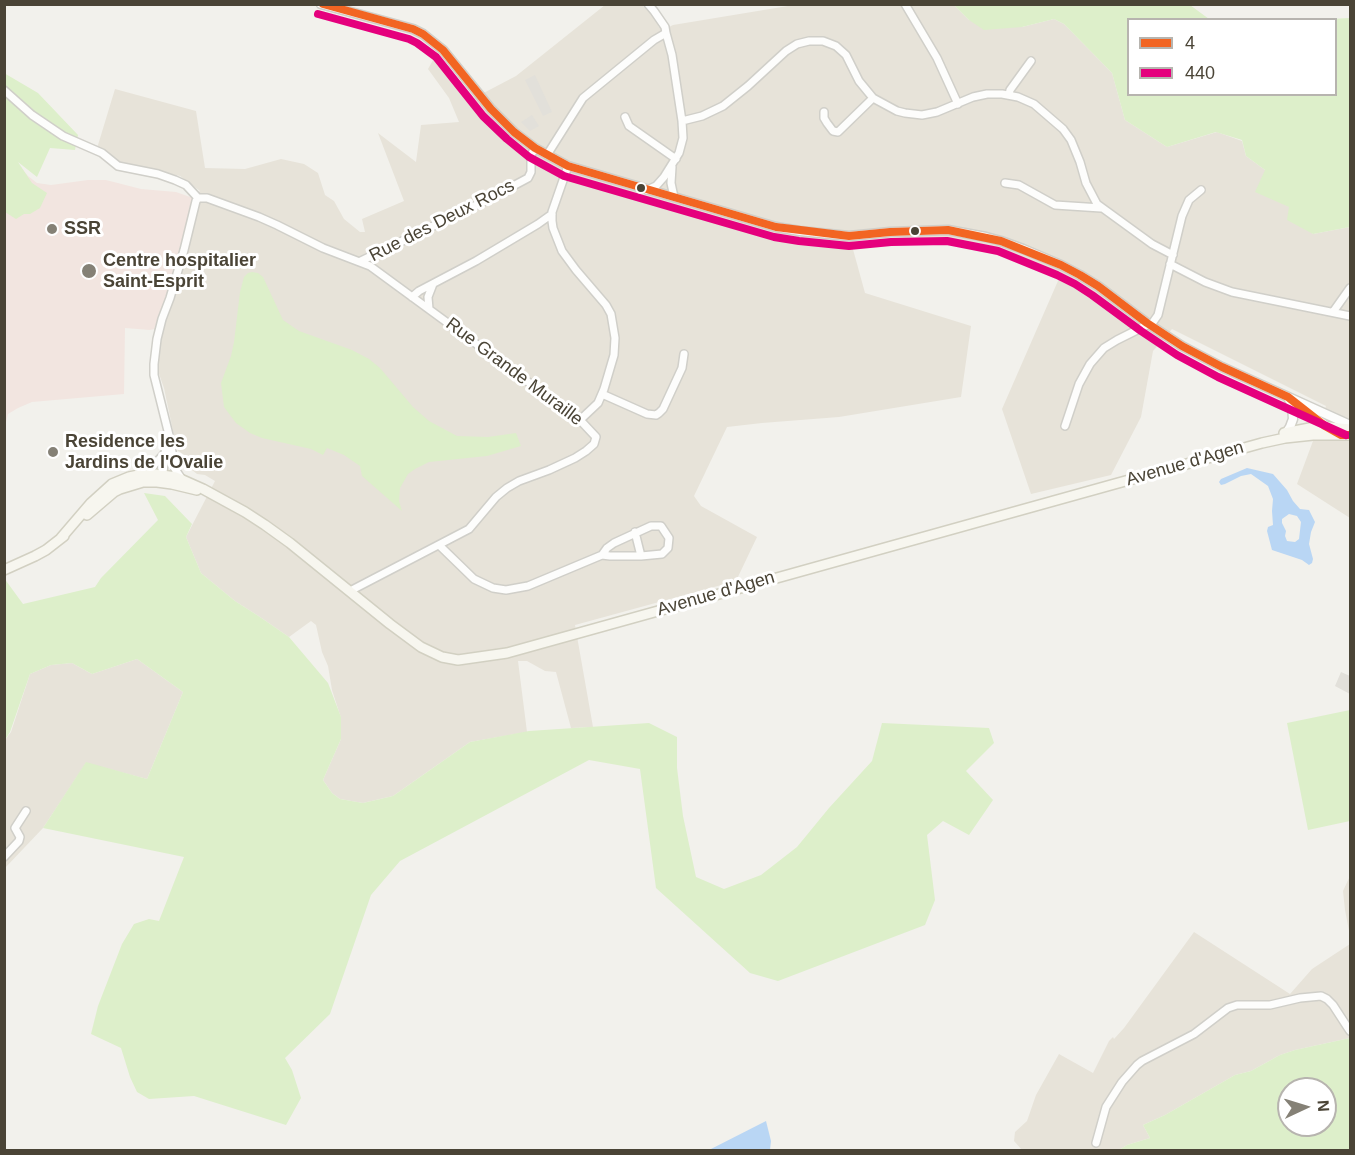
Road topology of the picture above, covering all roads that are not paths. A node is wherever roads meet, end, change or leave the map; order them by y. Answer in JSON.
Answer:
{"nodes":[{"id":1,"x":321,"y":4,"type":"edge"},
{"id":2,"x":648,"y":4,"type":"edge"},
{"id":3,"x":905,"y":4,"type":"edge"},
{"id":4,"x":666,"y":33,"type":"junction"},
{"id":5,"x":1031,"y":61,"type":"dead end"},
{"id":6,"x":4,"y":90,"type":"edge"},
{"id":7,"x":1009,"y":95,"type":"junction"},
{"id":8,"x":873,"y":98,"type":"junction"},
{"id":9,"x":958,"y":104,"type":"junction"},
{"id":10,"x":824,"y":112,"type":"dead end"},
{"id":11,"x":625,"y":117,"type":"dead end"},
{"id":12,"x":682,"y":121,"type":"junction"},
{"id":13,"x":535,"y":148,"type":"junction"},
{"id":14,"x":547,"y":155,"type":"junction"},
{"id":15,"x":674,"y":161,"type":"junction"},
{"id":16,"x":568,"y":166,"type":"junction"},
{"id":17,"x":1005,"y":183,"type":"dead end"},
{"id":18,"x":648,"y":190,"type":"junction"},
{"id":19,"x":1201,"y":190,"type":"dead end"},
{"id":20,"x":674,"y":197,"type":"junction"},
{"id":21,"x":198,"y":198,"type":"junction"},
{"id":22,"x":1101,"y":208,"type":"junction"},
{"id":23,"x":552,"y":214,"type":"junction"},
{"id":24,"x":538,"y":224,"type":"junction"},
{"id":25,"x":562,"y":251,"type":"junction"},
{"id":26,"x":1173,"y":255,"type":"junction"},
{"id":27,"x":361,"y":261,"type":"junction"},
{"id":28,"x":1170,"y":264,"type":"junction"},
{"id":29,"x":433,"y":284,"type":"junction"},
{"id":30,"x":1350,"y":288,"type":"edge"},
{"id":31,"x":412,"y":297,"type":"junction"},
{"id":32,"x":429,"y":309,"type":"junction"},
{"id":33,"x":1333,"y":312,"type":"junction"},
{"id":34,"x":1350,"y":316,"type":"edge"},
{"id":35,"x":1150,"y":325,"type":"junction"},
{"id":36,"x":684,"y":354,"type":"dead end"},
{"id":37,"x":602,"y":394,"type":"junction"},
{"id":38,"x":1288,"y":398,"type":"junction"},
{"id":39,"x":1319,"y":411,"type":"junction"},
{"id":40,"x":164,"y":412,"type":"junction"},
{"id":41,"x":580,"y":420,"type":"junction"},
{"id":42,"x":1322,"y":425,"type":"junction"},
{"id":43,"x":1065,"y":426,"type":"dead end"},
{"id":44,"x":1350,"y":427,"type":"edge"},
{"id":45,"x":1286,"y":433,"type":"junction"},
{"id":46,"x":1313,"y":435,"type":"junction"},
{"id":47,"x":1346,"y":435,"type":"edge"},
{"id":48,"x":1262,"y":443,"type":"junction"},
{"id":49,"x":165,"y":453,"type":"junction"},
{"id":50,"x":173,"y":459,"type":"junction"},
{"id":51,"x":129,"y":477,"type":"junction"},
{"id":52,"x":167,"y":478,"type":"junction"},
{"id":53,"x":181,"y":478,"type":"junction"},
{"id":54,"x":211,"y":494,"type":"junction"},
{"id":55,"x":636,"y":532,"type":"junction"},
{"id":56,"x":61,"y":538,"type":"junction"},
{"id":57,"x":439,"y":545,"type":"junction"},
{"id":58,"x":602,"y":555,"type":"junction"},
{"id":59,"x":641,"y":556,"type":"junction"},
{"id":60,"x":4,"y":570,"type":"edge"},
{"id":61,"x":350,"y":591,"type":"junction"},
{"id":62,"x":26,"y":811,"type":"dead end"},
{"id":63,"x":4,"y":857,"type":"edge"},
{"id":64,"x":1350,"y":1030,"type":"edge"},
{"id":65,"x":1096,"y":1143,"type":"dead end"}],
"edges":[{"from":1,"to":13,"type":"street"},
{"from":2,"to":4,"type":"street"},
{"from":3,"to":9,"type":"street"},
{"from":4,"to":12,"type":"street"},
{"from":4,"to":14,"type":"street"},
{"from":5,"to":7,"type":"street"},
{"from":6,"to":21,"type":"street"},
{"from":7,"to":9,"type":"street"},
{"from":7,"to":22,"type":"street"},
{"from":8,"to":9,"type":"street"},
{"from":8,"to":10,"type":"street"},
{"from":8,"to":12,"type":"street"},
{"from":11,"to":15,"type":"street"},
{"from":12,"to":15,"type":"street"},
{"from":13,"to":14,"type":"street"},
{"from":13,"to":27,"type":"street","name":"Rue des Deux Rocs"},
{"from":14,"to":16,"type":"street"},
{"from":15,"to":18,"type":"street"},
{"from":15,"to":20,"type":"street"},
{"from":16,"to":18,"type":"street"},
{"from":16,"to":23,"type":"street"},
{"from":17,"to":22,"type":"street"},
{"from":18,"to":20,"type":"street"},
{"from":19,"to":26,"type":"street"},
{"from":20,"to":35,"type":"street"},
{"from":21,"to":27,"type":"street","name":"Rue Grande Muraille"},
{"from":21,"to":40,"type":"street"},
{"from":22,"to":26,"type":"street"},
{"from":23,"to":24,"type":"street"},
{"from":23,"to":25,"type":"street"},
{"from":24,"to":25,"type":"street"},
{"from":24,"to":29,"type":"street"},
{"from":25,"to":37,"type":"street"},
{"from":26,"to":28,"type":"street"},
{"from":27,"to":31,"type":"street","name":"Rue Grande Muraille"},
{"from":28,"to":33,"type":"street"},
{"from":28,"to":35,"type":"street"},
{"from":29,"to":31,"type":"street"},
{"from":29,"to":32,"type":"street"},
{"from":30,"to":33,"type":"street"},
{"from":31,"to":32,"type":"street","name":"Rue Grande Muraille"},
{"from":32,"to":41,"type":"street","name":"Rue Grande Muraille"},
{"from":33,"to":34,"type":"street"},
{"from":35,"to":38,"type":"street"},
{"from":35,"to":43,"type":"street"},
{"from":36,"to":37,"type":"street"},
{"from":37,"to":41,"type":"street"},
{"from":38,"to":39,"type":"street"},
{"from":38,"to":42,"type":"street"},
{"from":38,"to":45,"type":"street"},
{"from":39,"to":42,"type":"street"},
{"from":39,"to":44,"type":"street"},
{"from":40,"to":49,"type":"street"},
{"from":40,"to":50,"type":"street"},
{"from":41,"to":57,"type":"street","name":"Rue Grande Muraille"},
{"from":42,"to":44,"type":"main road"},
{"from":42,"to":45,"type":"main road"},
{"from":42,"to":46,"type":"street"},
{"from":42,"to":47,"type":"street"},
{"from":45,"to":48,"type":"main road"},
{"from":46,"to":47,"type":"main road"},
{"from":46,"to":48,"type":"main road"},
{"from":48,"to":61,"type":"main road","name":"Avenue d'Agen"},
{"from":49,"to":51,"type":"street"},
{"from":49,"to":52,"type":"street"},
{"from":50,"to":52,"type":"street"},
{"from":50,"to":53,"type":"street"},
{"from":51,"to":52,"type":"main road"},
{"from":51,"to":56,"type":"main road"},
{"from":52,"to":53,"type":"main road","name":"Avenue d'Agen"},
{"from":52,"to":54,"type":"main road","name":"Avenue d'Agen"},
{"from":52,"to":56,"type":"main road"},
{"from":53,"to":54,"type":"main road","name":"Avenue d'Agen"},
{"from":54,"to":61,"type":"main road","name":"Avenue d'Agen"},
{"from":55,"to":58,"type":"street"},
{"from":55,"to":59,"type":"street"},
{"from":55,"to":59,"type":"street"},
{"from":56,"to":60,"type":"main road"},
{"from":57,"to":58,"type":"street"},
{"from":57,"to":61,"type":"street","name":"Rue Grande Muraille"},
{"from":58,"to":59,"type":"street"},
{"from":62,"to":63,"type":"street"},
{"from":64,"to":65,"type":"street"}]}
